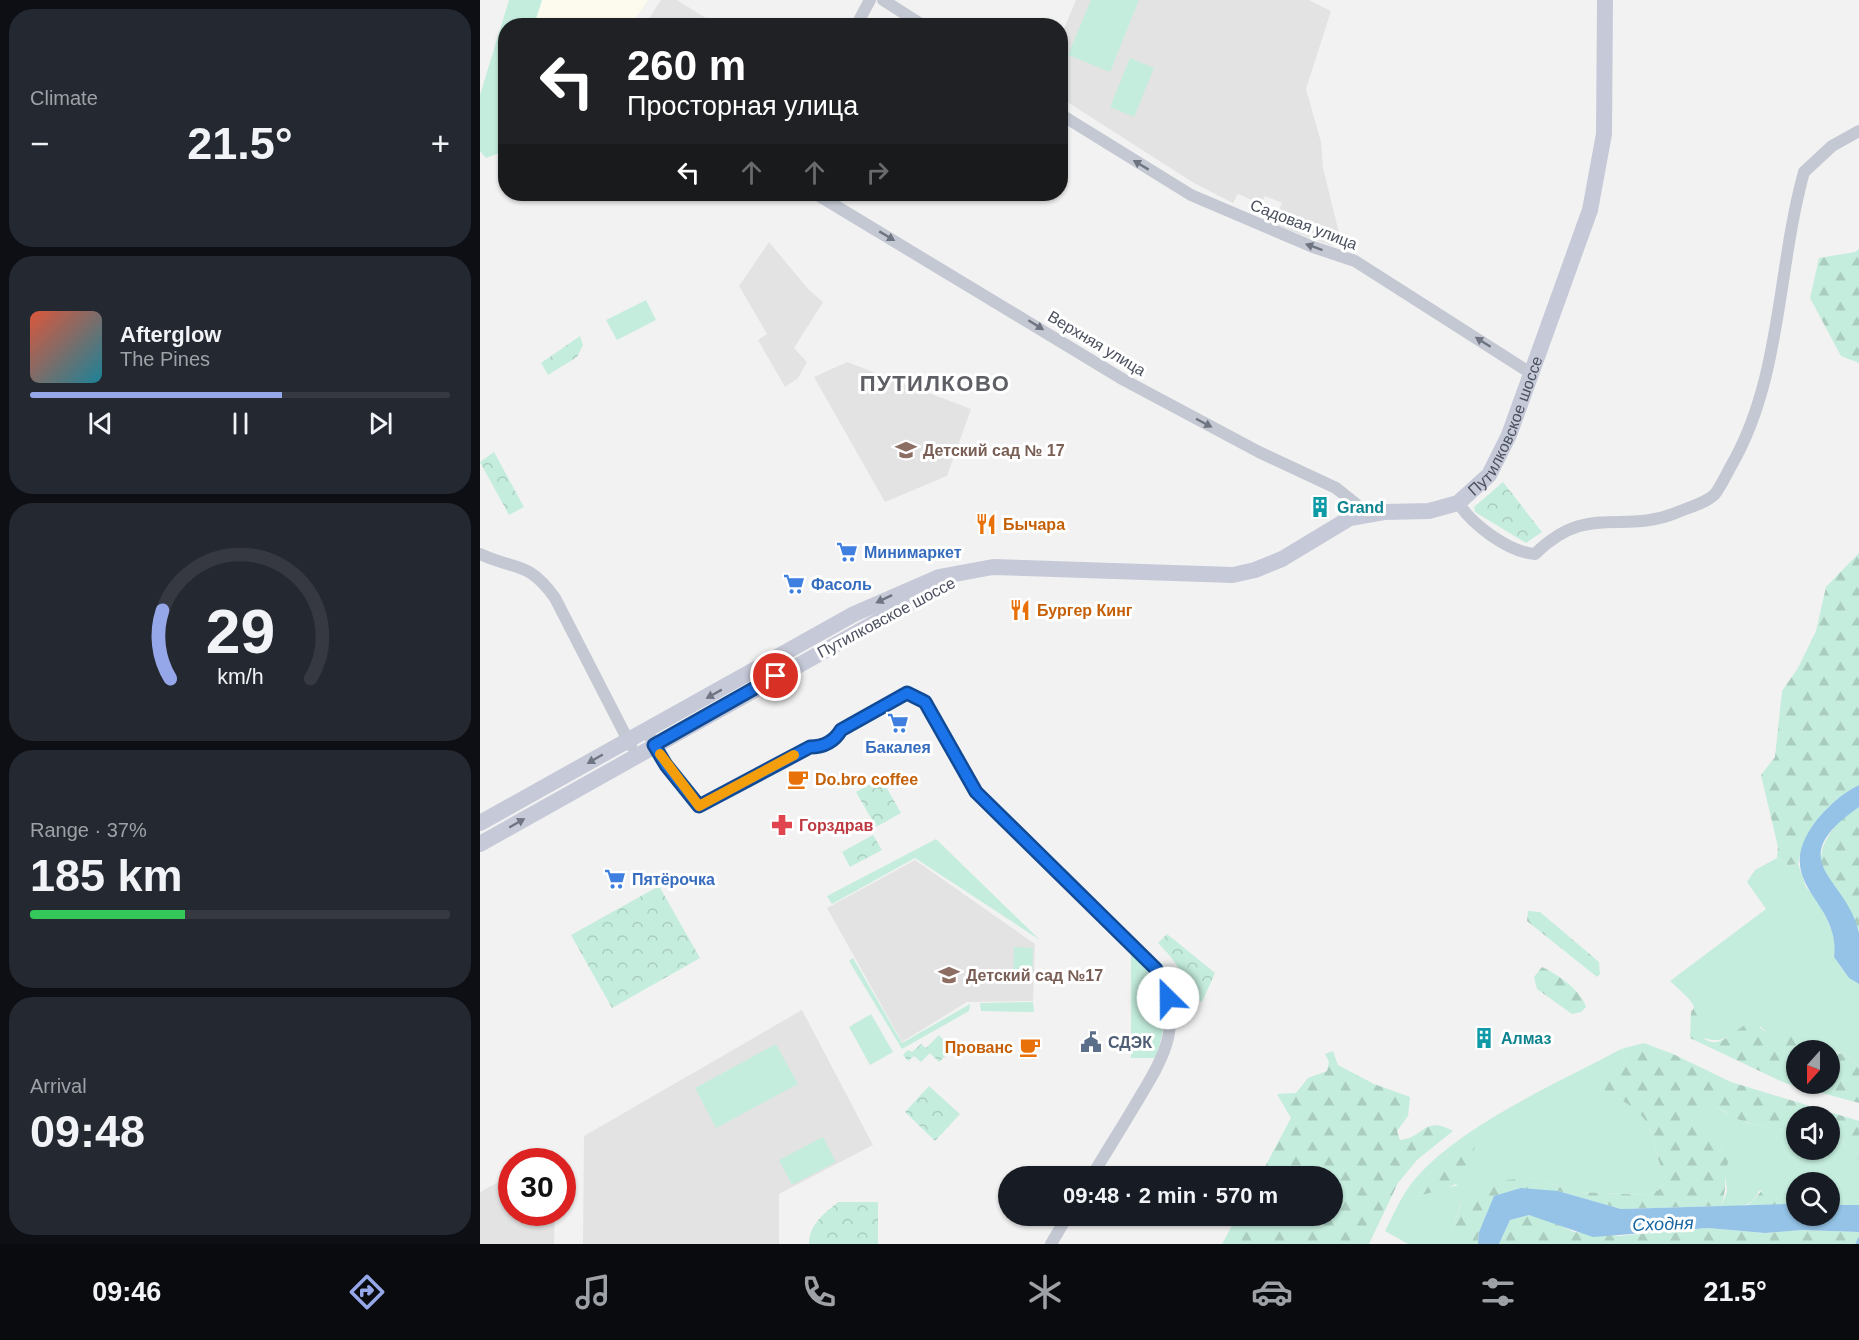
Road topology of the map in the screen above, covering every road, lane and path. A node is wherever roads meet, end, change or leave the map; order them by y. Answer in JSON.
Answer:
{"nodes":[{"id":1,"x":870,"y":0,"type":"edge"},
{"id":2,"x":883,"y":0,"type":"edge"},
{"id":3,"x":1605,"y":0,"type":"edge"},
{"id":4,"x":860,"y":18,"type":"edge"},
{"id":5,"x":911,"y":18,"type":"edge"},
{"id":6,"x":1068,"y":119,"type":"edge"},
{"id":7,"x":1859,"y":131,"type":"edge"},
{"id":8,"x":828,"y":201,"type":"edge"},
{"id":9,"x":1532,"y":374,"type":"junction"},
{"id":10,"x":1458,"y":503,"type":"junction"},
{"id":11,"x":1362,"y":514,"type":"junction"},
{"id":12,"x":480,"y":554,"type":"edge"},
{"id":13,"x":650,"y":738,"type":"junction"},
{"id":14,"x":631,"y":748,"type":"junction"},
{"id":15,"x":480,"y":823,"type":"edge"},
{"id":16,"x":480,"y":844,"type":"edge"},
{"id":17,"x":1098,"y":1166,"type":"edge"},
{"id":18,"x":1062,"y":1226,"type":"edge"},
{"id":19,"x":1051,"y":1244,"type":"edge"}],
"edges":[{"from":1,"to":4,"type":"street"},
{"from":2,"to":5,"type":"street"},
{"from":3,"to":9,"type":"main road","name":"Путилковское шоссе"},
{"from":9,"to":6,"type":"street","name":"Садовая улица","one_way":true},
{"from":7,"to":10,"type":"street"},
{"from":8,"to":11,"type":"street","name":"Верхняя улица","one_way":true},
{"from":9,"to":10,"type":"main road","name":"Путилковское шоссе"},
{"from":10,"to":11,"type":"main road","name":"Путилковское шоссе"},
{"from":11,"to":13,"type":"main road","name":"Путилковское шоссе"},
{"from":12,"to":14,"type":"street"},
{"from":13,"to":14,"type":"main road","name":"Путилковское шоссе"},
{"from":13,"to":17,"type":"street"},
{"from":14,"to":15,"type":"main road","name":"Путилковское шоссе","one_way":true},
{"from":16,"to":14,"type":"main road","name":"Путилковское шоссе","one_way":true},
{"from":18,"to":19,"type":"street"}]}
